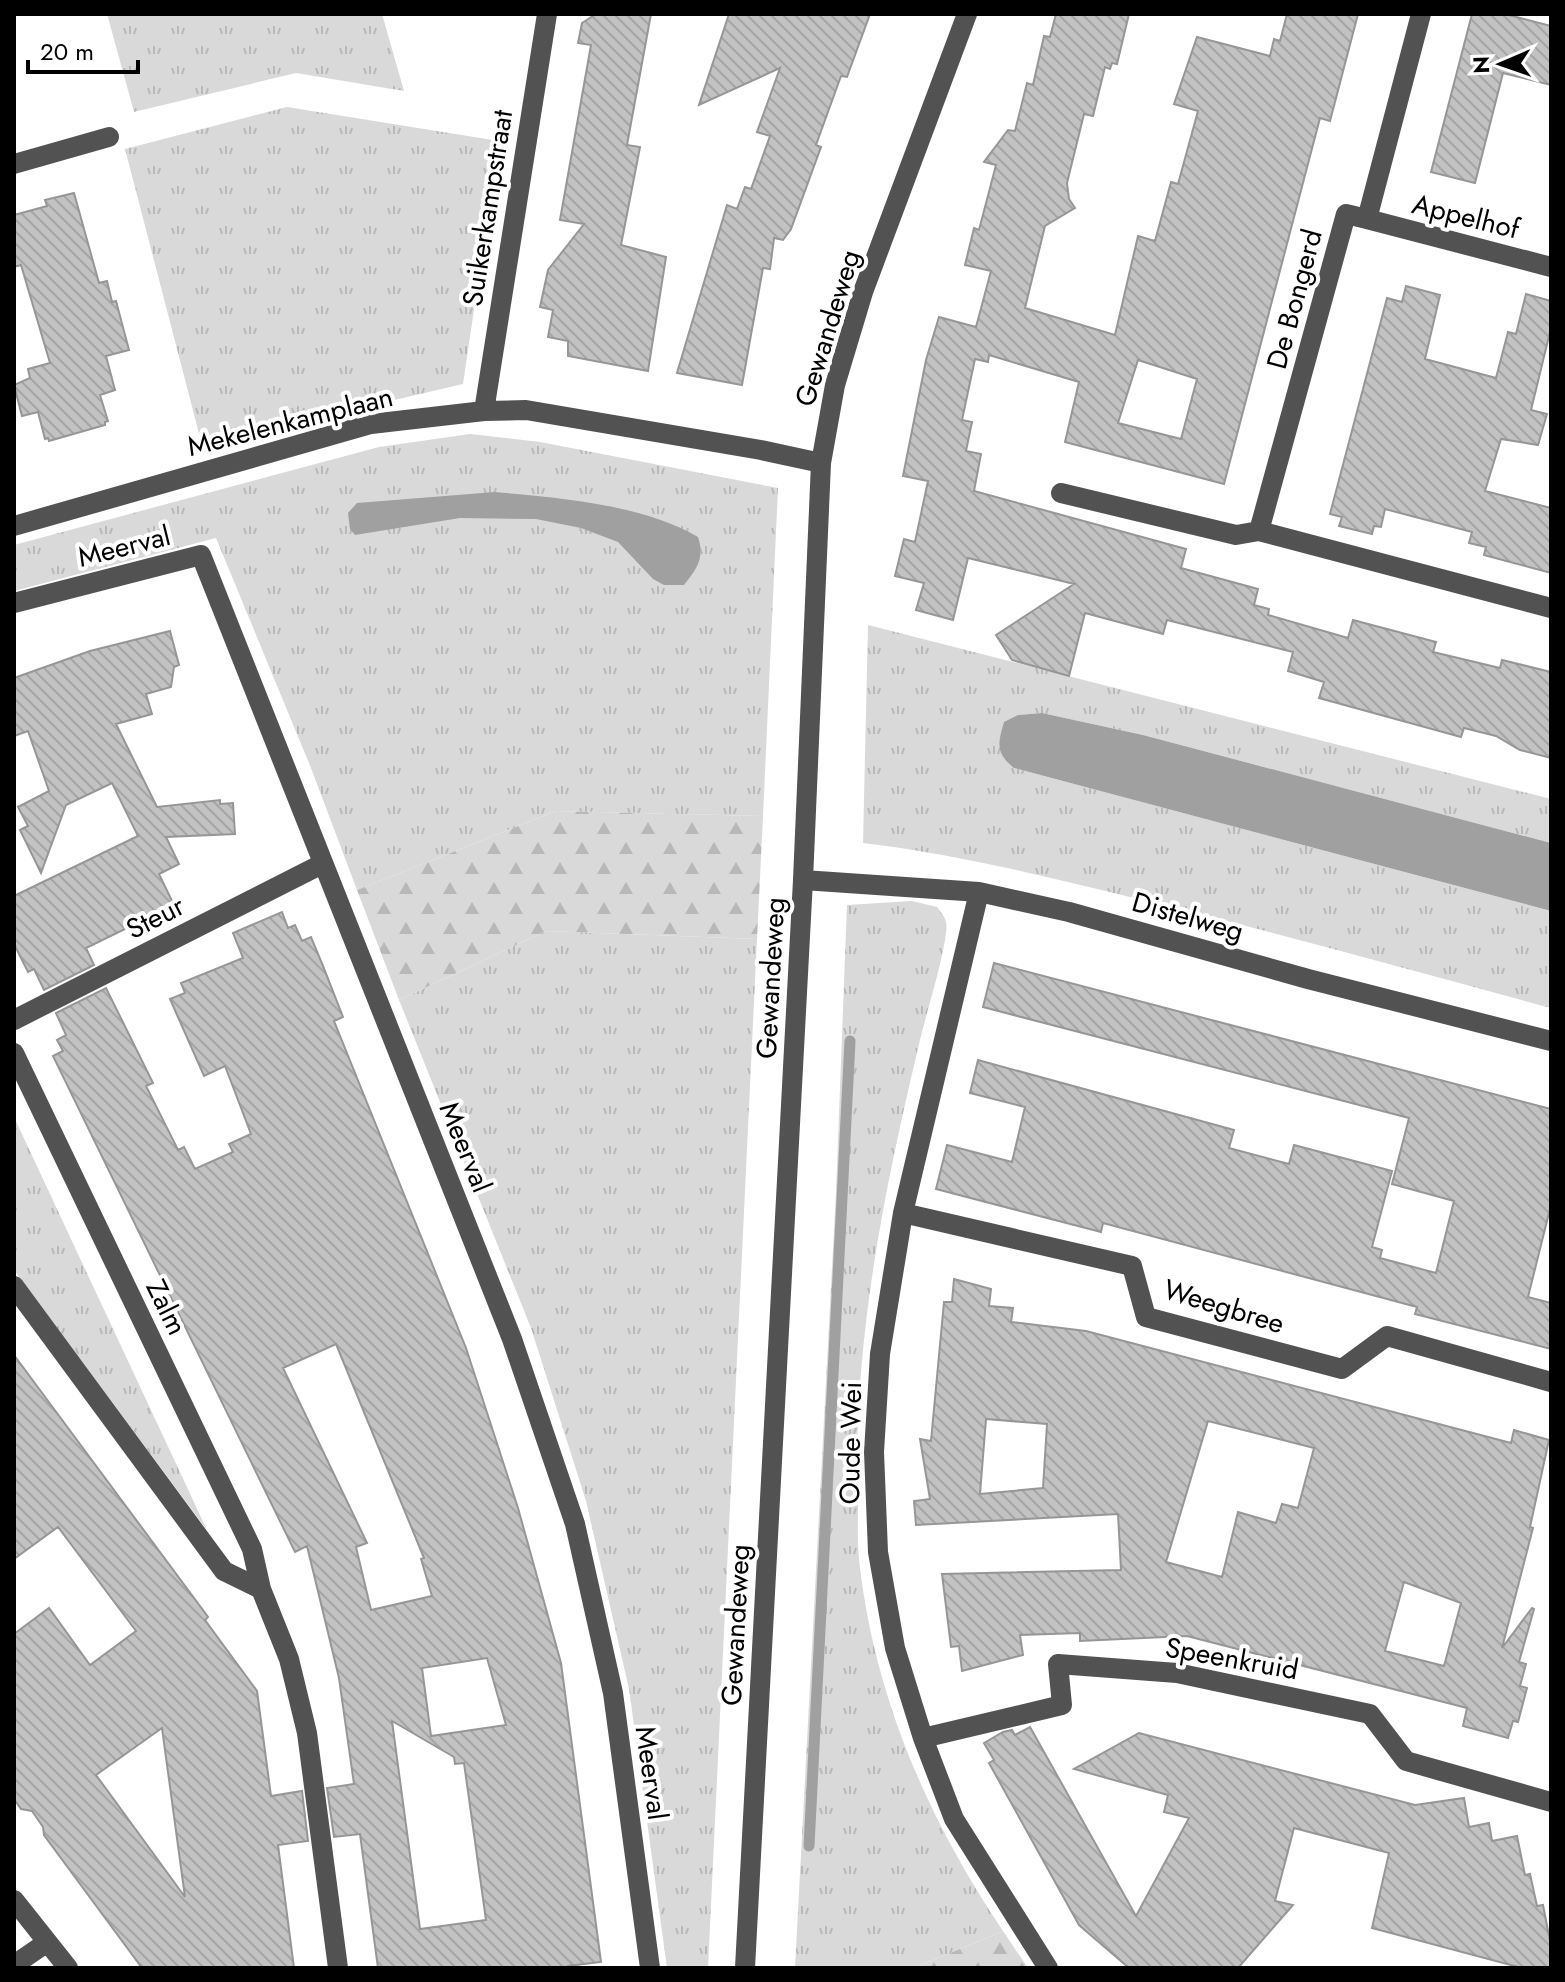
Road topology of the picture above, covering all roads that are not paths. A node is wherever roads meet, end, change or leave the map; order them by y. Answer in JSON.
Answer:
{"nodes":[{"id":1,"x":547,"y":14,"type":"edge"},
{"id":2,"x":967,"y":14,"type":"edge"},
{"id":3,"x":1421,"y":14,"type":"edge"},
{"id":4,"x":109,"y":137,"type":"dead end"},
{"id":5,"x":14,"y":164,"type":"edge"},
{"id":6,"x":1367,"y":219,"type":"junction"},
{"id":7,"x":1551,"y":267,"type":"edge"},
{"id":8,"x":484,"y":411,"type":"junction"},
{"id":9,"x":821,"y":463,"type":"junction"},
{"id":10,"x":1061,"y":493,"type":"dead end"},
{"id":11,"x":14,"y":526,"type":"edge"},
{"id":12,"x":1259,"y":531,"type":"junction"},
{"id":13,"x":14,"y":603,"type":"edge"},
{"id":14,"x":1551,"y":608,"type":"edge"},
{"id":15,"x":322,"y":864,"type":"junction"},
{"id":16,"x":803,"y":880,"type":"junction"},
{"id":17,"x":979,"y":892,"type":"junction"},
{"id":18,"x":14,"y":1020,"type":"edge"},
{"id":19,"x":1551,"y":1041,"type":"edge"},
{"id":20,"x":14,"y":1053,"type":"edge"},
{"id":21,"x":903,"y":1213,"type":"junction"},
{"id":22,"x":14,"y":1286,"type":"edge"},
{"id":23,"x":1551,"y":1382,"type":"edge"},
{"id":24,"x":261,"y":1589,"type":"junction"},
{"id":25,"x":923,"y":1738,"type":"junction"},
{"id":26,"x":1551,"y":1802,"type":"edge"},
{"id":27,"x":14,"y":1900,"type":"edge"},
{"id":28,"x":46,"y":1943,"type":"junction"},
{"id":29,"x":14,"y":1965,"type":"edge"},
{"id":30,"x":68,"y":1968,"type":"edge"},
{"id":31,"x":338,"y":1968,"type":"edge"},
{"id":32,"x":650,"y":1968,"type":"edge"},
{"id":33,"x":745,"y":1968,"type":"edge"},
{"id":34,"x":1048,"y":1968,"type":"edge"}],
"edges":[{"from":1,"to":8,"type":"street","name":"Suikerkampstraat"},
{"from":2,"to":9,"type":"street","name":"Gewandeweg"},
{"from":3,"to":6,"type":"street","name":"De Bongerd"},
{"from":4,"to":5,"type":"street"},
{"from":6,"to":7,"type":"street","name":"Appelhof"},
{"from":6,"to":12,"type":"street","name":"De Bongerd"},
{"from":8,"to":9,"type":"street","name":"Mekelenkamplaan"},
{"from":8,"to":11,"type":"street","name":"Mekelenkamplaan"},
{"from":9,"to":16,"type":"street","name":"Gewandeweg"},
{"from":10,"to":12,"type":"street"},
{"from":12,"to":14,"type":"street"},
{"from":13,"to":15,"type":"street","name":"Meerval"},
{"from":15,"to":18,"type":"street","name":"Steur"},
{"from":15,"to":32,"type":"street","name":"Meerval"},
{"from":16,"to":17,"type":"street","name":"Distelweg"},
{"from":16,"to":33,"type":"street","name":"Gewandeweg"},
{"from":17,"to":19,"type":"street","name":"Distelweg"},
{"from":17,"to":21,"type":"street","name":"Oude Wei"},
{"from":20,"to":24,"type":"street","name":"Zalm"},
{"from":21,"to":23,"type":"street","name":"Weegbree"},
{"from":21,"to":25,"type":"street","name":"Oude Wei"},
{"from":22,"to":24,"type":"street"},
{"from":24,"to":31,"type":"street","name":"Zalm"},
{"from":25,"to":26,"type":"street","name":"Speenkruid"},
{"from":25,"to":34,"type":"street","name":"Oude Wei"},
{"from":27,"to":28,"type":"street"},
{"from":28,"to":29,"type":"street"},
{"from":28,"to":30,"type":"street"}]}
